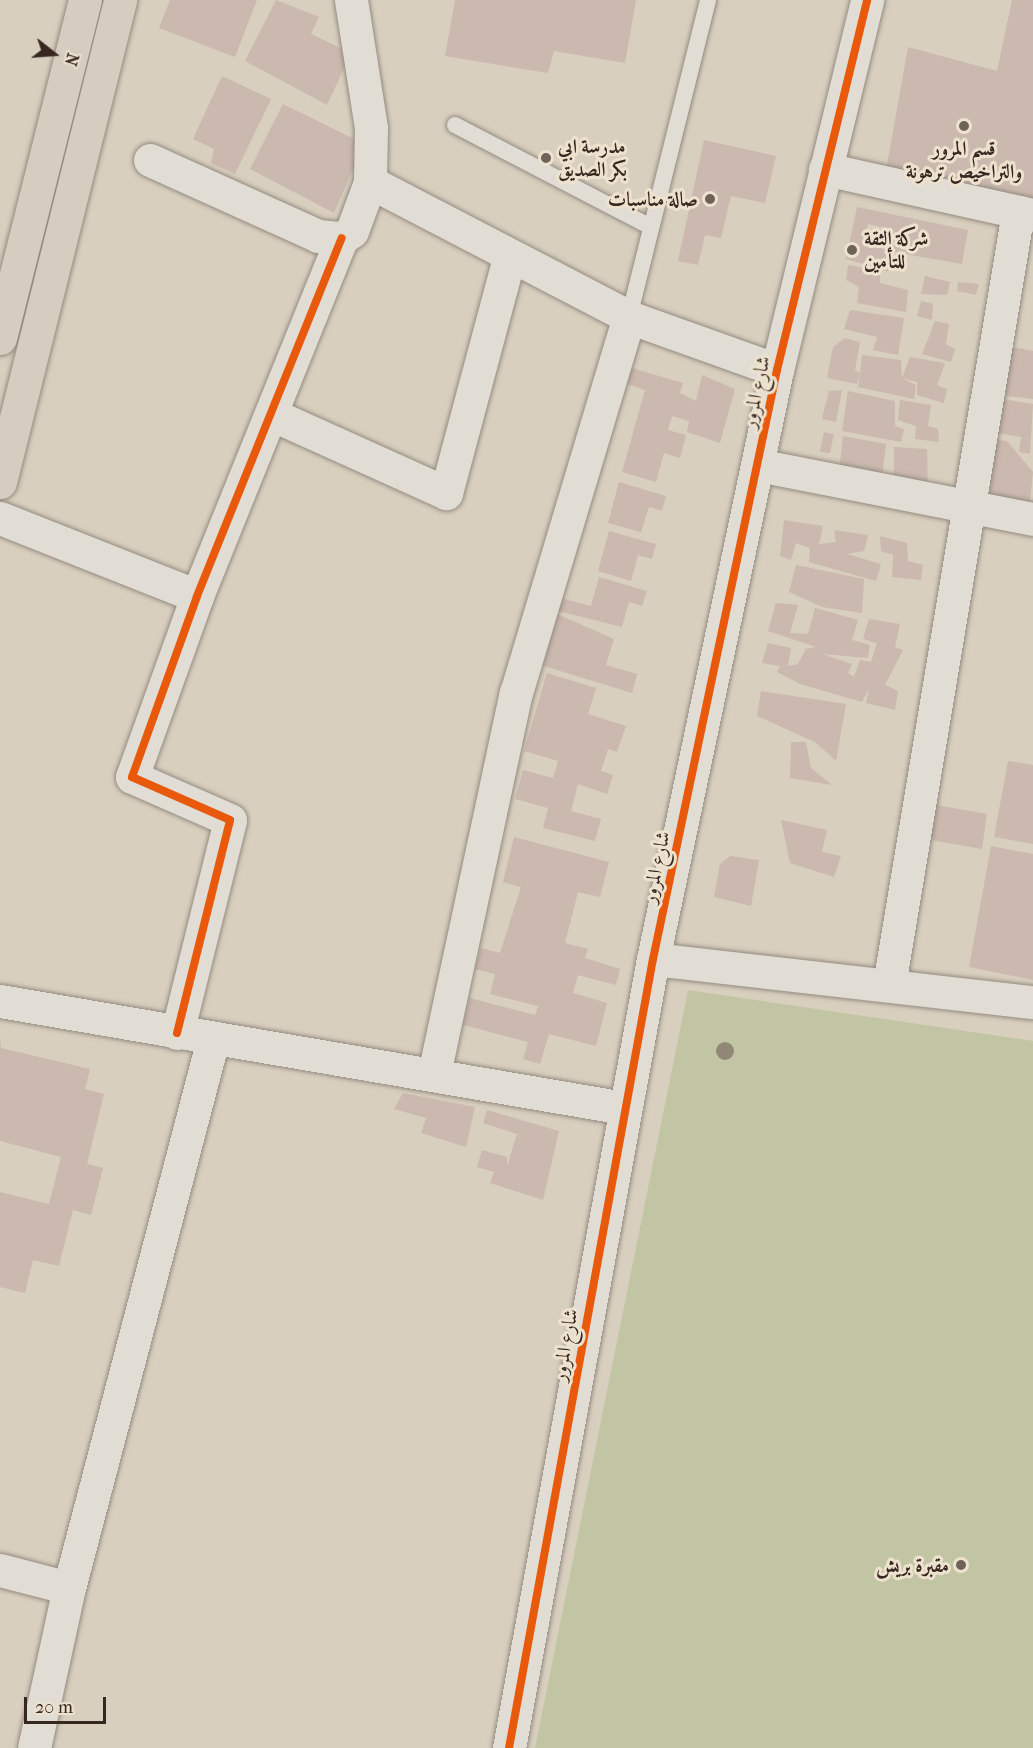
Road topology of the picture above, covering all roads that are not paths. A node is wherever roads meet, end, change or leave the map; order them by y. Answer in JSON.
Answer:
{"nodes":[{"id":1,"x":85,"y":0,"type":"edge"},
{"id":2,"x":120,"y":0,"type":"edge"},
{"id":3,"x":351,"y":0,"type":"edge"},
{"id":4,"x":708,"y":0,"type":"edge"},
{"id":5,"x":867,"y":0,"type":"edge"},
{"id":6,"x":455,"y":125,"type":"dead end"},
{"id":7,"x":150,"y":160,"type":"dead end"},
{"id":8,"x":825,"y":170,"type":"junction"},
{"id":9,"x":370,"y":182,"type":"junction"},
{"id":10,"x":1026,"y":214,"type":"edge"},
{"id":11,"x":651,"y":227,"type":"junction"},
{"id":12,"x":342,"y":238,"type":"junction"},
{"id":13,"x":509,"y":258,"type":"junction"},
{"id":14,"x":629,"y":317,"type":"junction"},
{"id":15,"x":0,"y":338,"type":"edge"},
{"id":16,"x":777,"y":370,"type":"junction"},
{"id":17,"x":271,"y":414,"type":"junction"},
{"id":18,"x":758,"y":465,"type":"junction"},
{"id":19,"x":0,"y":482,"type":"edge"},
{"id":20,"x":971,"y":506,"type":"junction"},
{"id":21,"x":0,"y":518,"type":"edge"},
{"id":22,"x":1033,"y":519,"type":"edge"},
{"id":23,"x":196,"y":596,"type":"junction"},
{"id":24,"x":653,"y":958,"type":"junction"},
{"id":25,"x":889,"y":985,"type":"junction"},
{"id":26,"x":0,"y":1001,"type":"edge"},
{"id":27,"x":1033,"y":1002,"type":"edge"},
{"id":28,"x":177,"y":1034,"type":"junction"},
{"id":29,"x":213,"y":1039,"type":"junction"},
{"id":30,"x":434,"y":1074,"type":"junction"},
{"id":31,"x":624,"y":1108,"type":"junction"},
{"id":32,"x":0,"y":1570,"type":"edge"},
{"id":33,"x":69,"y":1588,"type":"junction"},
{"id":34,"x":34,"y":1748,"type":"edge"},
{"id":35,"x":509,"y":1748,"type":"edge"}],
"edges":[{"from":1,"to":15,"type":"highway"},
{"from":2,"to":19,"type":"highway"},
{"from":3,"to":9,"type":"street"},
{"from":4,"to":11,"type":"lane"},
{"from":5,"to":8,"type":"street","name":"شارع المرور"},
{"from":6,"to":11,"type":"lane"},
{"from":7,"to":12,"type":"street"},
{"from":8,"to":10,"type":"street"},
{"from":8,"to":16,"type":"street","name":"شارع المرور"},
{"from":9,"to":12,"type":"street"},
{"from":9,"to":13,"type":"street"},
{"from":10,"to":20,"type":"street"},
{"from":11,"to":14,"type":"lane"},
{"from":12,"to":17,"type":"street"},
{"from":13,"to":14,"type":"street"},
{"from":13,"to":17,"type":"street"},
{"from":14,"to":16,"type":"street"},
{"from":14,"to":30,"type":"street"},
{"from":16,"to":18,"type":"street","name":"شارع المرور"},
{"from":17,"to":23,"type":"street"},
{"from":18,"to":20,"type":"street"},
{"from":18,"to":24,"type":"street","name":"شارع المرور"},
{"from":20,"to":22,"type":"street"},
{"from":20,"to":25,"type":"street"},
{"from":21,"to":23,"type":"street"},
{"from":23,"to":28,"type":"street"},
{"from":24,"to":25,"type":"street"},
{"from":24,"to":31,"type":"street","name":"شارع المرور"},
{"from":25,"to":27,"type":"street"},
{"from":26,"to":28,"type":"street"},
{"from":28,"to":29,"type":"street"},
{"from":29,"to":30,"type":"street"},
{"from":29,"to":33,"type":"street"},
{"from":30,"to":31,"type":"street"},
{"from":31,"to":35,"type":"street","name":"شارع المرور"},
{"from":32,"to":33,"type":"street"},
{"from":33,"to":34,"type":"street"}]}
